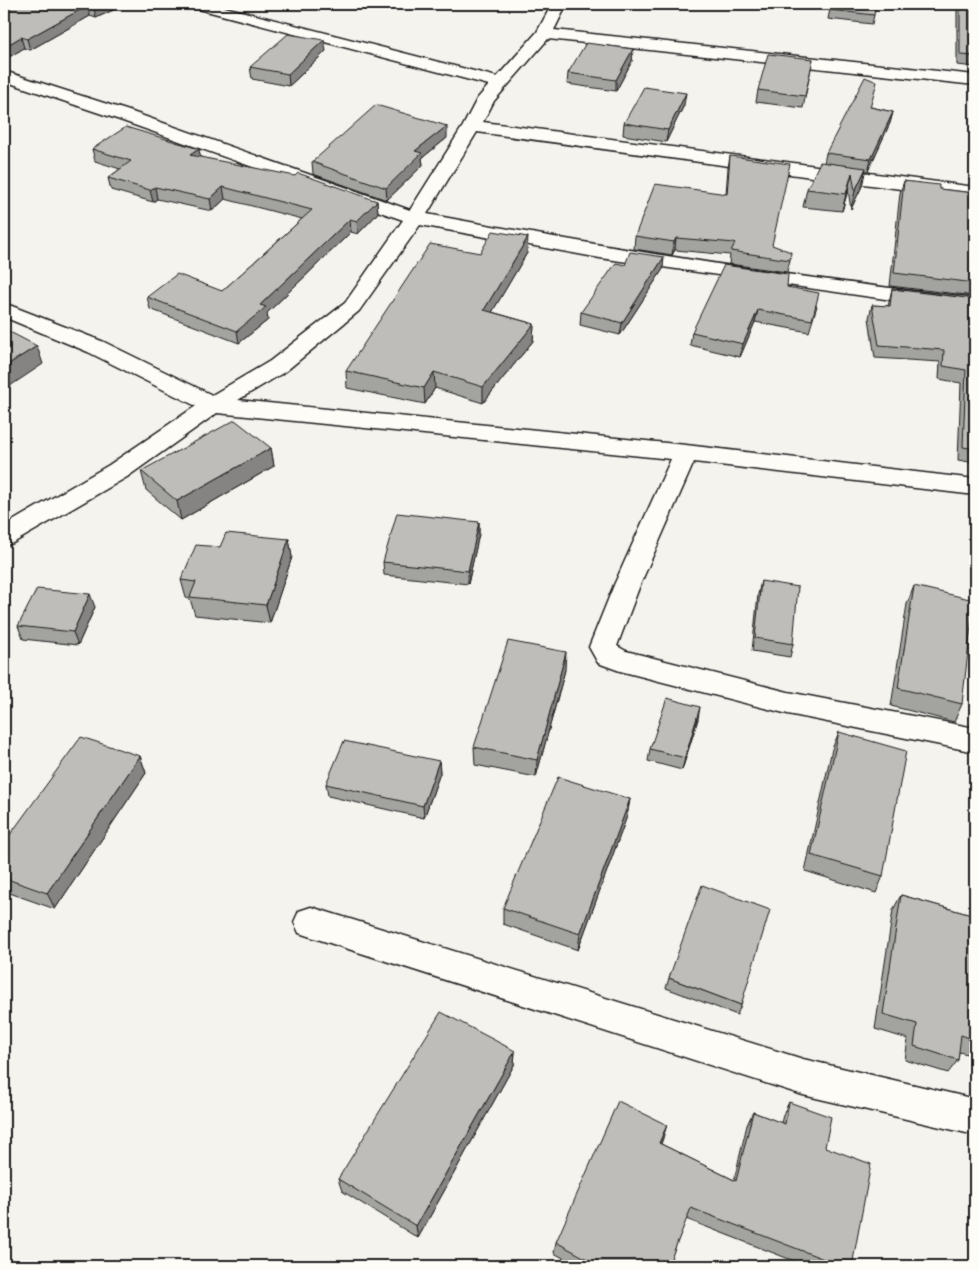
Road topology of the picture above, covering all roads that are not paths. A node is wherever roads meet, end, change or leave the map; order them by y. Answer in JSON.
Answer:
{"nodes":[{"id":1,"x":196,"y":4,"type":"edge"},
{"id":2,"x":559,"y":4,"type":"edge"},
{"id":3,"x":544,"y":34,"type":"junction"},
{"id":4,"x":4,"y":76,"type":"edge"},
{"id":5,"x":975,"y":80,"type":"edge"},
{"id":6,"x":500,"y":83,"type":"junction"},
{"id":7,"x":472,"y":126,"type":"junction"},
{"id":8,"x":975,"y":194,"type":"edge"},
{"id":9,"x":415,"y":218,"type":"junction"},
{"id":10,"x":975,"y":304,"type":"edge"},
{"id":11,"x":4,"y":309,"type":"edge"},
{"id":12,"x":213,"y":405,"type":"junction"},
{"id":13,"x":686,"y":453,"type":"junction"},
{"id":14,"x":975,"y":487,"type":"edge"},
{"id":15,"x":4,"y":537,"type":"edge"},
{"id":16,"x":975,"y":740,"type":"edge"},
{"id":17,"x":311,"y":922,"type":"dead end"},
{"id":18,"x":975,"y":1117,"type":"edge"}],
"edges":[{"from":1,"to":6,"type":"street"},
{"from":2,"to":3,"type":"street"},
{"from":3,"to":5,"type":"street"},
{"from":3,"to":6,"type":"street"},
{"from":4,"to":9,"type":"street"},
{"from":6,"to":7,"type":"street"},
{"from":7,"to":8,"type":"street"},
{"from":7,"to":9,"type":"street"},
{"from":9,"to":10,"type":"street"},
{"from":9,"to":12,"type":"street"},
{"from":11,"to":12,"type":"street"},
{"from":12,"to":13,"type":"street"},
{"from":12,"to":15,"type":"street"},
{"from":13,"to":14,"type":"street"},
{"from":13,"to":16,"type":"street"},
{"from":17,"to":18,"type":"street"}]}
